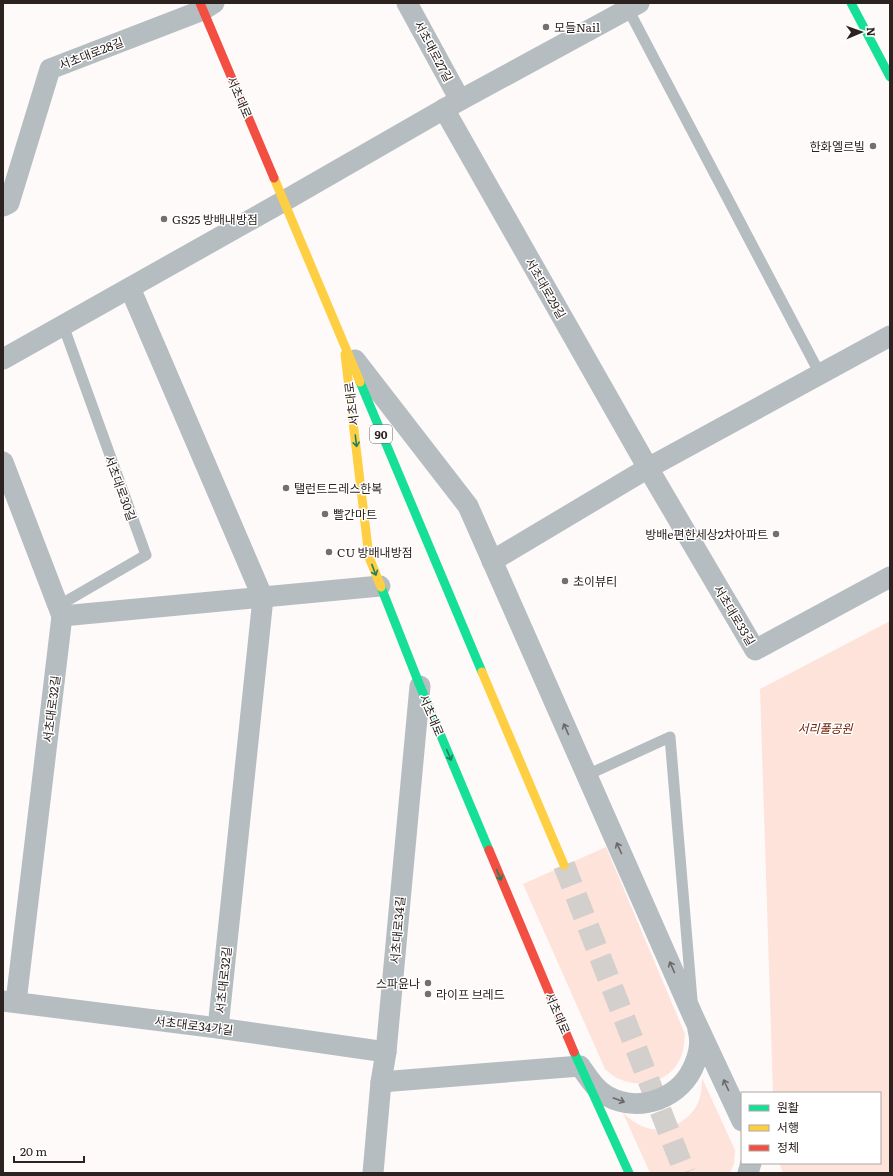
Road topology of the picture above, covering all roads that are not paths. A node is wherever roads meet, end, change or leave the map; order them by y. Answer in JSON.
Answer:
{"nodes":[{"id":1,"x":408,"y":3,"type":"edge"},
{"id":2,"x":851,"y":3,"type":"edge"},
{"id":3,"x":206,"y":5,"type":"edge"},
{"id":4,"x":634,"y":6,"type":"edge"},
{"id":5,"x":890,"y":77,"type":"edge"},
{"id":6,"x":452,"y":104,"type":"junction"},
{"id":7,"x":284,"y":201,"type":"junction"},
{"id":8,"x":3,"y":206,"type":"edge"},
{"id":9,"x":130,"y":288,"type":"junction"},
{"id":10,"x":64,"y":325,"type":"junction"},
{"id":11,"x":890,"y":336,"type":"edge"},
{"id":12,"x":345,"y":347,"type":"junction"},
{"id":13,"x":3,"y":359,"type":"edge"},
{"id":14,"x":820,"y":374,"type":"junction"},
{"id":15,"x":3,"y":462,"type":"edge"},
{"id":16,"x":648,"y":468,"type":"junction"},
{"id":17,"x":492,"y":561,"type":"junction"},
{"id":18,"x":890,"y":577,"type":"edge"},
{"id":19,"x":380,"y":586,"type":"junction"},
{"id":20,"x":263,"y":598,"type":"junction"},
{"id":21,"x":60,"y":611,"type":"junction"},
{"id":22,"x":420,"y":686,"type":"junction"},
{"id":23,"x":587,"y":775,"type":"junction"},
{"id":24,"x":564,"y":865,"type":"tunnel mouth"},
{"id":25,"x":9,"y":1001,"type":"edge"},
{"id":26,"x":694,"y":1016,"type":"junction"},
{"id":27,"x":218,"y":1028,"type":"junction"},
{"id":28,"x":386,"y":1052,"type":"junction"},
{"id":29,"x":580,"y":1066,"type":"junction"},
{"id":30,"x":381,"y":1082,"type":"junction"},
{"id":31,"x":741,"y":1118,"type":"edge"},
{"id":32,"x":373,"y":1173,"type":"edge"},
{"id":33,"x":630,"y":1173,"type":"edge"}],
"edges":[{"from":1,"to":6,"type":"street","name":"서초대로27길"},
{"from":2,"to":5,"type":"street"},
{"from":3,"to":7,"type":"street","name":"서초대로","number":"90"},
{"from":3,"to":8,"type":"street","name":"서초대로28길"},
{"from":4,"to":6,"type":"street"},
{"from":4,"to":14,"type":"lane"},
{"from":6,"to":7,"type":"street"},
{"from":6,"to":16,"type":"street","name":"서초대로29길"},
{"from":7,"to":9,"type":"street"},
{"from":7,"to":12,"type":"street","name":"서초대로","number":"90"},
{"from":9,"to":10,"type":"street"},
{"from":9,"to":20,"type":"street"},
{"from":10,"to":13,"type":"street"},
{"from":10,"to":21,"type":"lane","name":"서초대로30길"},
{"from":11,"to":14,"type":"street"},
{"from":12,"to":17,"type":"street","name":"서초대로"},
{"from":12,"to":19,"type":"street","name":"서초대로","one_way":true},
{"from":12,"to":24,"type":"street","name":"서초대로","number":"90"},
{"from":14,"to":16,"type":"street"},
{"from":15,"to":21,"type":"street"},
{"from":16,"to":17,"type":"street"},
{"from":16,"to":18,"type":"street","name":"서초대로33길"},
{"from":23,"to":17,"type":"street","name":"서초대로","one_way":true},
{"from":19,"to":20,"type":"street"},
{"from":19,"to":22,"type":"street","name":"서초대로"},
{"from":20,"to":21,"type":"street"},
{"from":20,"to":27,"type":"street","name":"서초대로32길"},
{"from":21,"to":25,"type":"street","name":"서초대로32길"},
{"from":22,"to":28,"type":"street","name":"서초대로34길"},
{"from":22,"to":29,"type":"street","name":"서초대로","one_way":true},
{"from":26,"to":23,"type":"street","name":"서초대로","one_way":true},
{"from":23,"to":26,"type":"lane","name":"서초대로"},
{"from":25,"to":27,"type":"street","name":"서초대로34가길"},
{"from":29,"to":26,"type":"street","name":"서초대로","one_way":true},
{"from":31,"to":26,"type":"street","name":"서초대로","one_way":true},
{"from":27,"to":28,"type":"street","name":"서초대로34가길"},
{"from":28,"to":30,"type":"street","name":"서초대로34길"},
{"from":29,"to":30,"type":"street"},
{"from":29,"to":33,"type":"street","name":"서초대로"},
{"from":30,"to":32,"type":"street","name":"서초대로34길"}]}
